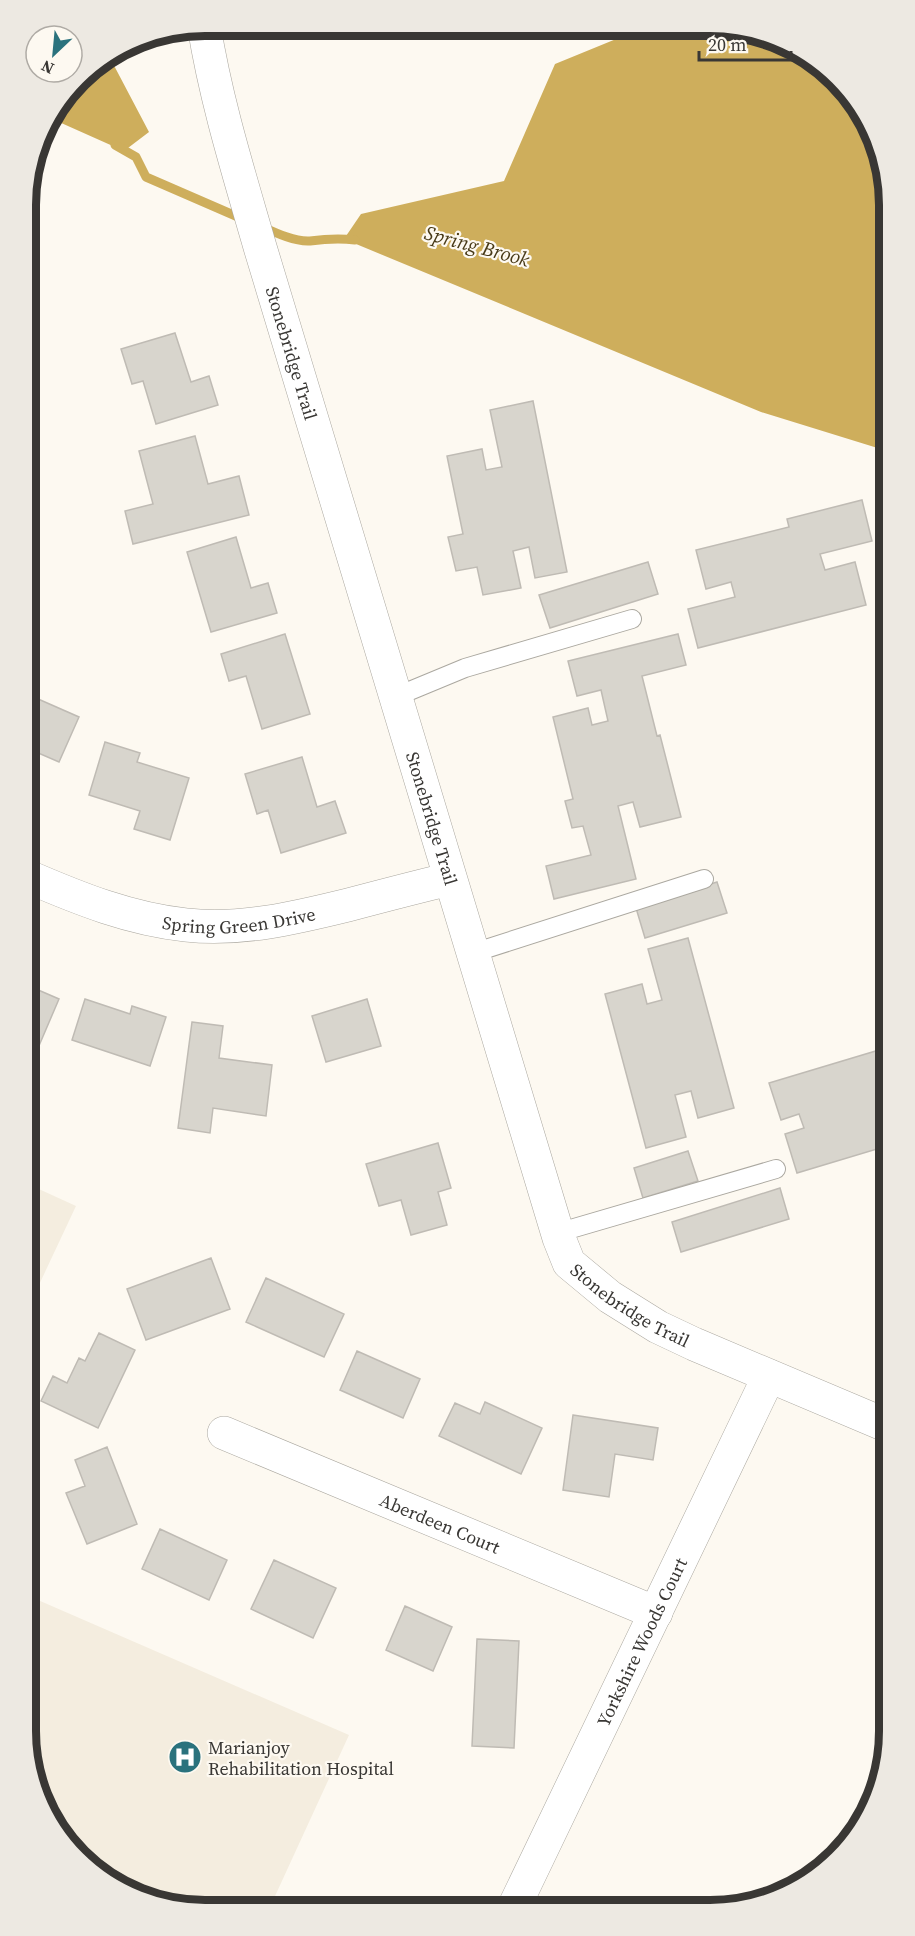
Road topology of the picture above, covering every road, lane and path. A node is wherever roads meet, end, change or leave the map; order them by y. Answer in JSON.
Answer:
{"nodes":[{"id":1,"x":206,"y":36,"type":"edge"},
{"id":2,"x":632,"y":619,"type":"dead end"},
{"id":3,"x":395,"y":697,"type":"junction"},
{"id":4,"x":450,"y":879,"type":"junction"},
{"id":5,"x":704,"y":879,"type":"dead end"},
{"id":6,"x":36,"y":880,"type":"edge"},
{"id":7,"x":473,"y":953,"type":"junction"},
{"id":8,"x":776,"y":1168,"type":"dead end"},
{"id":9,"x":557,"y":1233,"type":"junction"},
{"id":10,"x":769,"y":1376,"type":"junction"},
{"id":11,"x":879,"y":1422,"type":"edge"},
{"id":12,"x":224,"y":1433,"type":"dead end"},
{"id":13,"x":656,"y":1613,"type":"junction"},
{"id":14,"x":517,"y":1900,"type":"edge"}],
"edges":[{"from":1,"to":3,"type":"street","name":"Stonebridge Trail"},
{"from":2,"to":3,"type":"lane"},
{"from":3,"to":4,"type":"street","name":"Stonebridge Trail"},
{"from":4,"to":6,"type":"street","name":"Spring Green Drive"},
{"from":4,"to":7,"type":"street","name":"Stonebridge Trail"},
{"from":5,"to":7,"type":"lane"},
{"from":7,"to":9,"type":"street","name":"Stonebridge Trail"},
{"from":8,"to":9,"type":"lane"},
{"from":9,"to":10,"type":"street","name":"Stonebridge Trail"},
{"from":10,"to":11,"type":"street","name":"Stonebridge Trail"},
{"from":10,"to":13,"type":"street","name":"Yorkshire Woods Court"},
{"from":12,"to":13,"type":"street","name":"Aberdeen Court"},
{"from":13,"to":14,"type":"street","name":"Yorkshire Woods Court"}]}
